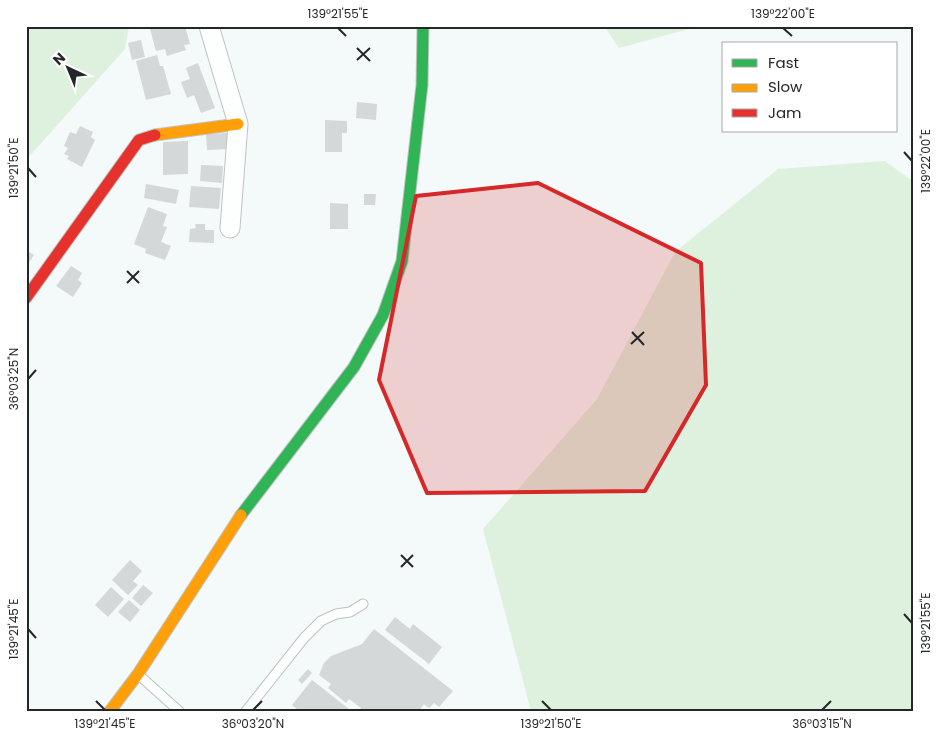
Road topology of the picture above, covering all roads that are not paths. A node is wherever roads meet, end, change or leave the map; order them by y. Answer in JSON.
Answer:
{"nodes":[{"id":1,"x":208,"y":26,"type":"edge"},
{"id":2,"x":423,"y":26,"type":"edge"},
{"id":3,"x":238,"y":124,"type":"junction"},
{"id":4,"x":230,"y":228,"type":"dead end"},
{"id":5,"x":26,"y":298,"type":"edge"},
{"id":6,"x":363,"y":604,"type":"dead end"},
{"id":7,"x":138,"y":674,"type":"junction"},
{"id":8,"x":110,"y":711,"type":"edge"},
{"id":9,"x":179,"y":711,"type":"edge"},
{"id":10,"x":246,"y":711,"type":"edge"}],
"edges":[{"from":1,"to":3,"type":"street"},
{"from":2,"to":7,"type":"street"},
{"from":3,"to":4,"type":"street"},
{"from":3,"to":5,"type":"street"},
{"from":6,"to":10,"type":"lane"},
{"from":7,"to":8,"type":"street"},
{"from":7,"to":9,"type":"lane"}]}
